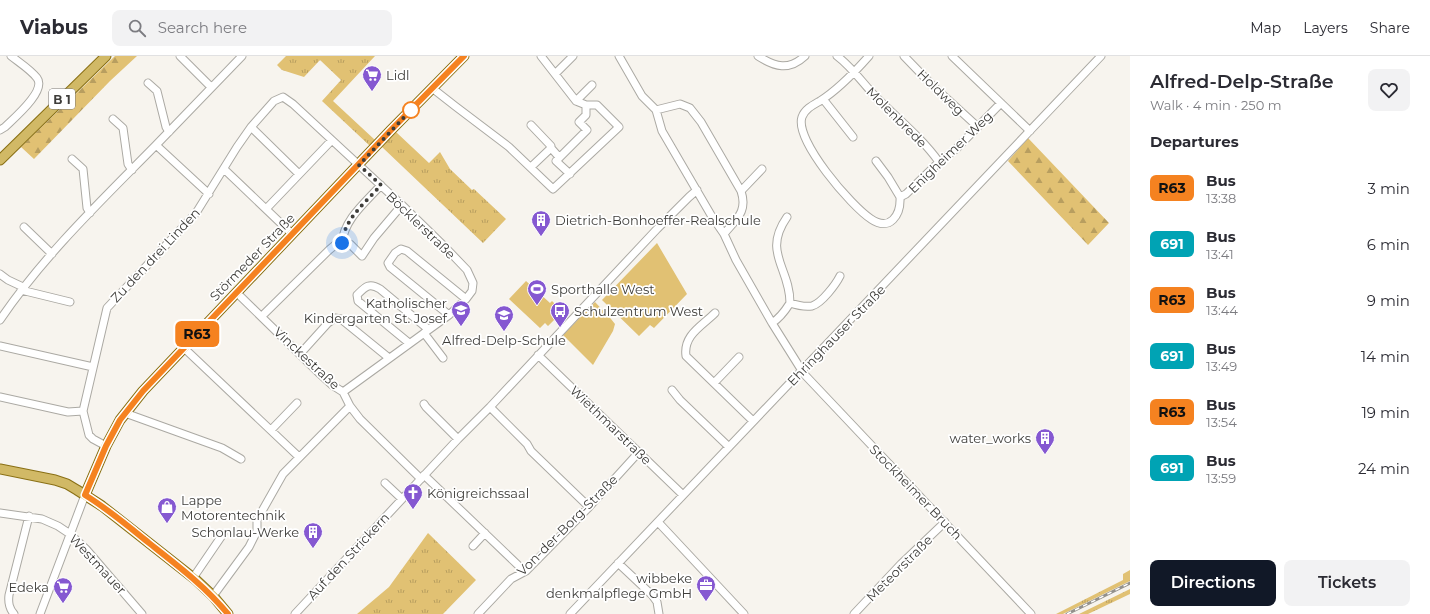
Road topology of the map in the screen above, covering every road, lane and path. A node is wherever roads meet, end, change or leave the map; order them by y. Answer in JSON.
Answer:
{"nodes":[{"id":1,"x":12,"y":56,"type":"edge"},
{"id":2,"x":106,"y":56,"type":"edge"},
{"id":3,"x":180,"y":56,"type":"edge"},
{"id":4,"x":242,"y":56,"type":"edge"},
{"id":5,"x":464,"y":56,"type":"edge"},
{"id":6,"x":541,"y":56,"type":"edge"},
{"id":7,"x":573,"y":56,"type":"edge"},
{"id":8,"x":619,"y":56,"type":"edge"},
{"id":9,"x":758,"y":56,"type":"edge"},
{"id":10,"x":805,"y":56,"type":"edge"},
{"id":11,"x":837,"y":56,"type":"edge"},
{"id":12,"x":869,"y":56,"type":"edge"},
{"id":13,"x":904,"y":56,"type":"edge"},
{"id":14,"x":952,"y":56,"type":"edge"},
{"id":15,"x":1102,"y":56,"type":"edge"},
{"id":16,"x":855,"y":72,"type":"junction"},
{"id":17,"x":555,"y":74,"type":"junction"},
{"id":18,"x":148,"y":83,"type":"dead end"},
{"id":19,"x":592,"y":85,"type":"dead end"},
{"id":20,"x":211,"y":86,"type":"junction"},
{"id":21,"x":432,"y":88,"type":"junction"},
{"id":22,"x":823,"y":99,"type":"junction"},
{"id":23,"x":576,"y":101,"type":"junction"},
{"id":24,"x":1001,"y":102,"type":"junction"},
{"id":25,"x":586,"y":105,"type":"junction"},
{"id":26,"x":656,"y":110,"type":"junction"},
{"id":27,"x":113,"y":119,"type":"dead end"},
{"id":28,"x":531,"y":125,"type":"dead end"},
{"id":29,"x":978,"y":126,"type":"junction"},
{"id":30,"x":251,"y":127,"type":"junction"},
{"id":31,"x":0,"y":130,"type":"edge"},
{"id":32,"x":1030,"y":131,"type":"junction"},
{"id":33,"x":169,"y":132,"type":"junction"},
{"id":34,"x":853,"y":137,"type":"dead end"},
{"id":35,"x":331,"y":140,"type":"junction"},
{"id":36,"x":156,"y":145,"type":"junction"},
{"id":37,"x":551,"y":148,"type":"junction"},
{"id":38,"x":72,"y":158,"type":"dead end"},
{"id":39,"x":559,"y":158,"type":"junction"},
{"id":40,"x":0,"y":160,"type":"edge"},
{"id":41,"x":876,"y":161,"type":"dead end"},
{"id":42,"x":939,"y":162,"type":"junction"},
{"id":43,"x":359,"y":165,"type":"junction"},
{"id":44,"x":531,"y":167,"type":"junction"},
{"id":45,"x":224,"y":169,"type":"junction"},
{"id":46,"x":762,"y":169,"type":"dead end"},
{"id":47,"x":132,"y":170,"type":"junction"},
{"id":48,"x":299,"y":174,"type":"junction"},
{"id":49,"x":570,"y":174,"type":"junction"},
{"id":50,"x":381,"y":185,"type":"junction"},
{"id":51,"x":697,"y":190,"type":"junction"},
{"id":52,"x":741,"y":191,"type":"junction"},
{"id":53,"x":209,"y":194,"type":"junction"},
{"id":54,"x":900,"y":197,"type":"junction"},
{"id":55,"x":402,"y":205,"type":"junction"},
{"id":56,"x":266,"y":209,"type":"junction"},
{"id":57,"x":90,"y":214,"type":"junction"},
{"id":58,"x":787,"y":217,"type":"dead end"},
{"id":59,"x":24,"y":227,"type":"dead end"},
{"id":60,"x":292,"y":234,"type":"junction"},
{"id":61,"x":724,"y":234,"type":"junction"},
{"id":62,"x":342,"y":243,"type":"junction"},
{"id":63,"x":52,"y":254,"type":"junction"},
{"id":64,"x":0,"y":274,"type":"edge"},
{"id":65,"x":840,"y":276,"type":"dead end"},
{"id":66,"x":22,"y":289,"type":"junction"},
{"id":67,"x":237,"y":293,"type":"junction"},
{"id":68,"x":466,"y":299,"type":"junction"},
{"id":69,"x":70,"y":302,"type":"dead end"},
{"id":70,"x":790,"y":303,"type":"junction"},
{"id":71,"x":715,"y":313,"type":"dead end"},
{"id":72,"x":449,"y":314,"type":"junction"},
{"id":73,"x":262,"y":316,"type":"junction"},
{"id":74,"x":0,"y":320,"type":"edge"},
{"id":75,"x":772,"y":323,"type":"junction"},
{"id":76,"x":426,"y":331,"type":"junction"},
{"id":77,"x":409,"y":343,"type":"junction"},
{"id":78,"x":0,"y":346,"type":"edge"},
{"id":79,"x":184,"y":348,"type":"junction"},
{"id":80,"x":300,"y":354,"type":"junction"},
{"id":81,"x":538,"y":355,"type":"junction"},
{"id":82,"x":389,"y":358,"type":"junction"},
{"id":83,"x":443,"y":358,"type":"dead end"},
{"id":84,"x":739,"y":358,"type":"dead end"},
{"id":85,"x":93,"y":367,"type":"junction"},
{"id":86,"x":802,"y":371,"type":"junction"},
{"id":87,"x":714,"y":383,"type":"junction"},
{"id":88,"x":672,"y":390,"type":"dead end"},
{"id":89,"x":343,"y":392,"type":"junction"},
{"id":90,"x":0,"y":397,"type":"edge"},
{"id":91,"x":297,"y":403,"type":"dead end"},
{"id":92,"x":424,"y":404,"type":"dead end"},
{"id":93,"x":350,"y":406,"type":"junction"},
{"id":94,"x":490,"y":407,"type":"junction"},
{"id":95,"x":83,"y":411,"type":"junction"},
{"id":96,"x":125,"y":413,"type":"junction"},
{"id":97,"x":753,"y":421,"type":"junction"},
{"id":98,"x":271,"y":430,"type":"junction"},
{"id":99,"x":458,"y":439,"type":"junction"},
{"id":100,"x":106,"y":446,"type":"junction"},
{"id":101,"x":729,"y":447,"type":"junction"},
{"id":102,"x":639,"y":452,"type":"junction"},
{"id":103,"x":299,"y":457,"type":"junction"},
{"id":104,"x":241,"y":459,"type":"dead end"},
{"id":105,"x":0,"y":469,"type":"edge"},
{"id":106,"x":423,"y":477,"type":"junction"},
{"id":107,"x":386,"y":483,"type":"dead end"},
{"id":108,"x":85,"y":495,"type":"junction"},
{"id":109,"x":683,"y":495,"type":"junction"},
{"id":110,"x":402,"y":499,"type":"junction"},
{"id":111,"x":589,"y":507,"type":"junction"},
{"id":112,"x":0,"y":513,"type":"edge"},
{"id":113,"x":29,"y":516,"type":"junction"},
{"id":114,"x":658,"y":522,"type":"junction"},
{"id":115,"x":945,"y":522,"type":"junction"},
{"id":116,"x":485,"y":533,"type":"junction"},
{"id":117,"x":70,"y":534,"type":"junction"},
{"id":118,"x":223,"y":534,"type":"dead end"},
{"id":119,"x":473,"y":546,"type":"dead end"},
{"id":120,"x":618,"y":563,"type":"junction"},
{"id":121,"x":520,"y":574,"type":"junction"},
{"id":122,"x":193,"y":578,"type":"junction"},
{"id":123,"x":213,"y":596,"type":"junction"},
{"id":124,"x":14,"y":614,"type":"edge"},
{"id":125,"x":40,"y":614,"type":"edge"},
{"id":126,"x":142,"y":614,"type":"edge"},
{"id":127,"x":228,"y":614,"type":"edge"},
{"id":128,"x":295,"y":614,"type":"edge"},
{"id":129,"x":478,"y":614,"type":"edge"},
{"id":130,"x":570,"y":614,"type":"edge"},
{"id":131,"x":659,"y":614,"type":"edge"},
{"id":132,"x":744,"y":614,"type":"edge"},
{"id":133,"x":854,"y":614,"type":"edge"},
{"id":134,"x":1031,"y":614,"type":"edge"}],
"edges":[{"from":1,"to":31,"type":"street"},
{"from":2,"to":40,"type":"main road","number":"B 1"},
{"from":3,"to":20,"type":"street"},
{"from":4,"to":20,"type":"street"},
{"from":5,"to":21,"type":"main road","name":"Störmeder Straße"},
{"from":6,"to":17,"type":"street"},
{"from":7,"to":17,"type":"street"},
{"from":8,"to":26,"type":"street"},
{"from":9,"to":10,"type":"street"},
{"from":11,"to":16,"type":"street","name":"Molenbrede"},
{"from":12,"to":16,"type":"street","name":"Enigheimer Weg"},
{"from":13,"to":29,"type":"street","name":"Holdweg"},
{"from":14,"to":24,"type":"street"},
{"from":15,"to":32,"type":"street","name":"Ehringhauser Straße"},
{"from":16,"to":22,"type":"street","name":"Enigheimer Weg"},
{"from":16,"to":42,"type":"street","name":"Molenbrede"},
{"from":17,"to":23,"type":"street"},
{"from":18,"to":33,"type":"street"},
{"from":19,"to":23,"type":"street"},
{"from":20,"to":33,"type":"street"},
{"from":21,"to":43,"type":"main road","name":"Störmeder Straße"},
{"from":21,"to":44,"type":"street"},
{"from":22,"to":34,"type":"street"},
{"from":22,"to":54,"type":"street","name":"Enigheimer Weg"},
{"from":23,"to":25,"type":"street"},
{"from":24,"to":29,"type":"street","name":"Enigheimer Weg"},
{"from":24,"to":32,"type":"street"},
{"from":25,"to":39,"type":"street"},
{"from":25,"to":49,"type":"street"},
{"from":26,"to":51,"type":"street","name":"Stockheimer Bruch"},
{"from":26,"to":52,"type":"street"},
{"from":27,"to":47,"type":"street"},
{"from":28,"to":37,"type":"street"},
{"from":29,"to":42,"type":"street","name":"Enigheimer Weg"},
{"from":30,"to":35,"type":"street","name":"Böcklerstraße"},
{"from":30,"to":45,"type":"street","name":"Zu den drei Linden"},
{"from":30,"to":48,"type":"street"},
{"from":32,"to":86,"type":"street","name":"Ehringhauser Straße"},
{"from":33,"to":36,"type":"street"},
{"from":35,"to":43,"type":"street","name":"Böcklerstraße"},
{"from":35,"to":48,"type":"street"},
{"from":36,"to":47,"type":"street"},
{"from":36,"to":53,"type":"street"},
{"from":37,"to":39,"type":"street"},
{"from":37,"to":44,"type":"street"},
{"from":38,"to":57,"type":"street"},
{"from":39,"to":49,"type":"street"},
{"from":41,"to":54,"type":"street"},
{"from":42,"to":54,"type":"street","name":"Enigheimer Weg"},
{"from":43,"to":50,"type":"street","name":"Böcklerstraße"},
{"from":43,"to":60,"type":"main road","name":"Störmeder Straße"},
{"from":44,"to":49,"type":"street"},
{"from":45,"to":53,"type":"street","name":"Zu den drei Linden"},
{"from":45,"to":56,"type":"street"},
{"from":46,"to":52,"type":"street"},
{"from":47,"to":57,"type":"street"},
{"from":48,"to":56,"type":"street"},
{"from":50,"to":55,"type":"street","name":"Böcklerstraße"},
{"from":50,"to":62,"type":"street"},
{"from":51,"to":61,"type":"street","name":"Stockheimer Bruch"},
{"from":51,"to":81,"type":"street","name":"Auf den Strickern"},
{"from":52,"to":61,"type":"street"},
{"from":53,"to":85,"type":"street","name":"Zu den drei Linden"},
{"from":55,"to":62,"type":"street"},
{"from":55,"to":68,"type":"street","name":"Böcklerstraße"},
{"from":56,"to":60,"type":"street"},
{"from":57,"to":63,"type":"street"},
{"from":58,"to":70,"type":"street"},
{"from":59,"to":63,"type":"street"},
{"from":60,"to":67,"type":"main road","name":"Störmeder Straße"},
{"from":61,"to":75,"type":"street","name":"Stockheimer Bruch"},
{"from":62,"to":73,"type":"street"},
{"from":63,"to":66,"type":"street"},
{"from":64,"to":66,"type":"street"},
{"from":65,"to":70,"type":"street"},
{"from":66,"to":69,"type":"street"},
{"from":66,"to":74,"type":"street"},
{"from":67,"to":73,"type":"street","name":"Vinckestraße"},
{"from":67,"to":79,"type":"main road","name":"Störmeder Straße"},
{"from":68,"to":72,"type":"street"},
{"from":68,"to":72,"type":"street"},
{"from":70,"to":75,"type":"street"},
{"from":71,"to":87,"type":"street"},
{"from":72,"to":76,"type":"street"},
{"from":73,"to":80,"type":"street","name":"Vinckestraße"},
{"from":75,"to":86,"type":"street","name":"Stockheimer Bruch"},
{"from":76,"to":77,"type":"street"},
{"from":76,"to":77,"type":"street"},
{"from":76,"to":83,"type":"street"},
{"from":77,"to":82,"type":"street"},
{"from":78,"to":85,"type":"street"},
{"from":79,"to":96,"type":"main road","name":"Störmeder Straße"},
{"from":79,"to":98,"type":"street"},
{"from":80,"to":82,"type":"street"},
{"from":80,"to":89,"type":"street","name":"Vinckestraße"},
{"from":81,"to":94,"type":"street","name":"Auf den Strickern"},
{"from":81,"to":102,"type":"street","name":"Wiethmarstraße"},
{"from":82,"to":89,"type":"street"},
{"from":84,"to":87,"type":"street"},
{"from":85,"to":95,"type":"street","name":"Zu den drei Linden"},
{"from":86,"to":97,"type":"street","name":"Ehringhauser Straße"},
{"from":86,"to":115,"type":"street","name":"Stockheimer Bruch"},
{"from":87,"to":97,"type":"street"},
{"from":88,"to":101,"type":"street"},
{"from":89,"to":93,"type":"street","name":"Vinckestraße"},
{"from":90,"to":95,"type":"street"},
{"from":91,"to":98,"type":"street"},
{"from":92,"to":99,"type":"street"},
{"from":93,"to":103,"type":"street"},
{"from":93,"to":106,"type":"street","name":"Vinckestraße"},
{"from":94,"to":99,"type":"street","name":"Auf den Strickern"},
{"from":94,"to":111,"type":"street"},
{"from":95,"to":100,"type":"street","name":"Zu den drei Linden"},
{"from":96,"to":100,"type":"main road","name":"Störmeder Straße"},
{"from":96,"to":104,"type":"street"},
{"from":97,"to":101,"type":"street","name":"Ehringhauser Straße"},
{"from":98,"to":103,"type":"street"},
{"from":99,"to":106,"type":"street","name":"Auf den Strickern"},
{"from":100,"to":108,"type":"main road","name":"Störmeder Straße"},
{"from":101,"to":109,"type":"street","name":"Ehringhauser Straße"},
{"from":102,"to":109,"type":"street","name":"Wiethmarstraße"},
{"from":102,"to":111,"type":"street","name":"Von-der-Borg-Straße"},
{"from":103,"to":123,"type":"street"},
{"from":105,"to":108,"type":"main road"},
{"from":106,"to":110,"type":"street","name":"Auf den Strickern"},
{"from":106,"to":116,"type":"street","name":"Vinckestraße"},
{"from":107,"to":110,"type":"street"},
{"from":108,"to":117,"type":"street"},
{"from":108,"to":122,"type":"main road"},
{"from":109,"to":114,"type":"street","name":"Ehringhauser Straße"},
{"from":110,"to":128,"type":"street","name":"Auf den Strickern"},
{"from":111,"to":121,"type":"street","name":"Von-der-Borg-Straße"},
{"from":112,"to":113,"type":"street","name":"Westmauer"},
{"from":113,"to":117,"type":"street","name":"Westmauer"},
{"from":113,"to":124,"type":"street"},
{"from":114,"to":120,"type":"street","name":"Ehringhauser Straße"},
{"from":114,"to":132,"type":"street"},
{"from":115,"to":133,"type":"street","name":"Meteorstraße"},
{"from":115,"to":134,"type":"street","name":"Stockheimer Bruch"},
{"from":116,"to":119,"type":"street"},
{"from":116,"to":121,"type":"street","name":"Vinckestraße"},
{"from":117,"to":125,"type":"street"},
{"from":117,"to":126,"type":"street","name":"Westmauer"},
{"from":118,"to":122,"type":"street"},
{"from":120,"to":130,"type":"street","name":"Ehringhauser Straße"},
{"from":120,"to":131,"type":"street"},
{"from":121,"to":129,"type":"street","name":"Von-der-Borg-Straße"},
{"from":122,"to":123,"type":"main road"},
{"from":123,"to":127,"type":"main road"}]}
